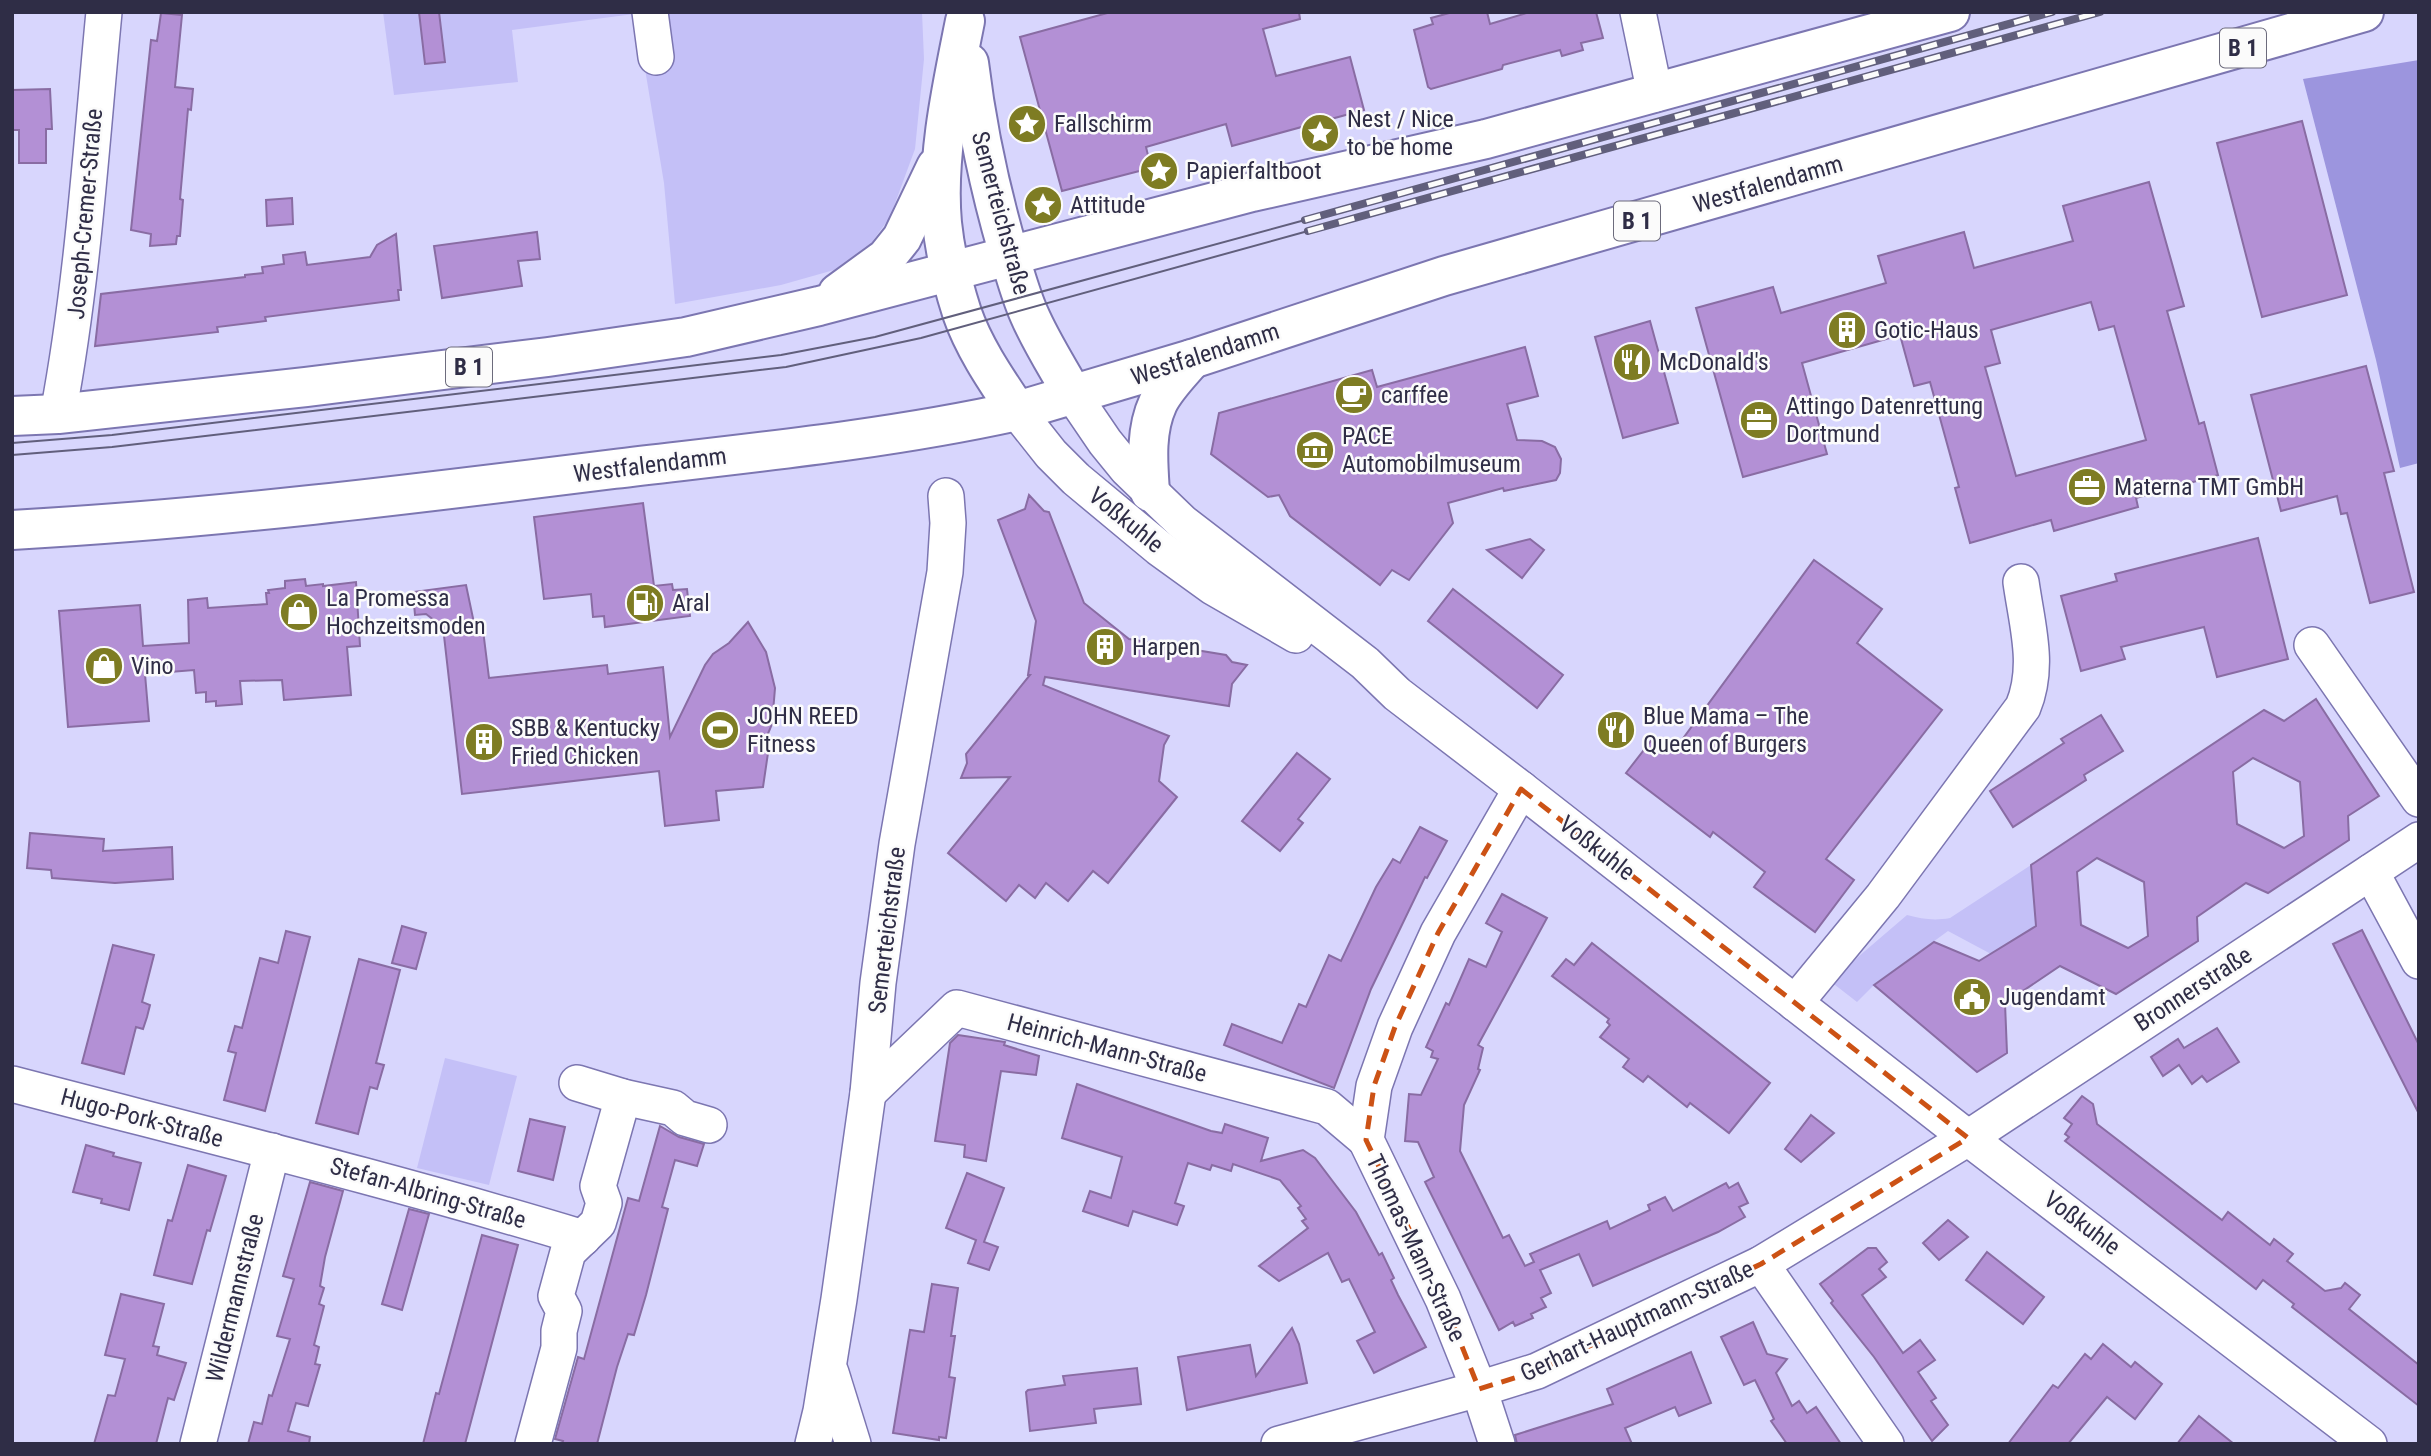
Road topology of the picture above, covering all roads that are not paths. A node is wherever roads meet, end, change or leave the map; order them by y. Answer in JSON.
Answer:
{"nodes":[{"id":1,"x":104,"y":12,"type":"edge"},
{"id":2,"x":650,"y":12,"type":"edge"},
{"id":3,"x":1638,"y":12,"type":"edge"},
{"id":4,"x":1950,"y":12,"type":"edge"},
{"id":5,"x":2364,"y":12,"type":"edge"},
{"id":6,"x":965,"y":16,"type":"edge"},
{"id":7,"x":656,"y":57,"type":"dead end"},
{"id":8,"x":1655,"y":94,"type":"junction"},
{"id":9,"x":943,"y":152,"type":"junction"},
{"id":10,"x":1010,"y":256,"type":"junction"},
{"id":11,"x":952,"y":271,"type":"junction"},
{"id":12,"x":819,"y":306,"type":"junction"},
{"id":13,"x":1192,"y":359,"type":"junction"},
{"id":14,"x":1073,"y":395,"type":"junction"},
{"id":15,"x":1017,"y":411,"type":"junction"},
{"id":16,"x":58,"y":414,"type":"junction"},
{"id":17,"x":12,"y":416,"type":"edge"},
{"id":18,"x":1150,"y":492,"type":"junction"},
{"id":19,"x":946,"y":496,"type":"dead end"},
{"id":20,"x":12,"y":530,"type":"edge"},
{"id":21,"x":2021,"y":582,"type":"dead end"},
{"id":22,"x":2312,"y":645,"type":"dead end"},
{"id":23,"x":1396,"y":694,"type":"junction"},
{"id":24,"x":1521,"y":789,"type":"junction"},
{"id":25,"x":2419,"y":799,"type":"edge"},
{"id":26,"x":2419,"y":841,"type":"edge"},
{"id":27,"x":2371,"y":872,"type":"junction"},
{"id":28,"x":2419,"y":961,"type":"edge"},
{"id":29,"x":1796,"y":1003,"type":"junction"},
{"id":30,"x":578,"y":1083,"type":"dead end"},
{"id":31,"x":12,"y":1084,"type":"edge"},
{"id":32,"x":868,"y":1093,"type":"junction"},
{"id":33,"x":623,"y":1097,"type":"junction"},
{"id":34,"x":709,"y":1125,"type":"dead end"},
{"id":35,"x":1968,"y":1138,"type":"junction"},
{"id":36,"x":1366,"y":1140,"type":"junction"},
{"id":37,"x":272,"y":1152,"type":"junction"},
{"id":38,"x":583,"y":1238,"type":"junction"},
{"id":39,"x":1761,"y":1264,"type":"junction"},
{"id":40,"x":829,"y":1365,"type":"junction"},
{"id":41,"x":1479,"y":1390,"type":"junction"},
{"id":42,"x":198,"y":1444,"type":"edge"},
{"id":43,"x":533,"y":1444,"type":"edge"},
{"id":44,"x":813,"y":1444,"type":"edge"},
{"id":45,"x":853,"y":1444,"type":"edge"},
{"id":46,"x":1279,"y":1444,"type":"edge"},
{"id":47,"x":1497,"y":1444,"type":"edge"},
{"id":48,"x":1886,"y":1444,"type":"edge"},
{"id":49,"x":2369,"y":1444,"type":"edge"}],
"edges":[{"from":1,"to":16,"type":"street","name":"Joseph-Cremer-Straße"},
{"from":2,"to":7,"type":"street"},
{"from":3,"to":8,"type":"street"},
{"from":4,"to":8,"type":"main road","number":"B 1"},
{"from":5,"to":13,"type":"main road","name":"Westfalendamm","number":"B 1"},
{"from":6,"to":9,"type":"main road","name":"Semerteichstraße"},
{"from":6,"to":10,"type":"main road","name":"Semerteichstraße"},
{"from":8,"to":10,"type":"main road","number":"B 1"},
{"from":9,"to":11,"type":"main road","name":"Semerteichstraße"},
{"from":9,"to":12,"type":"main road"},
{"from":10,"to":11,"type":"main road","number":"B 1"},
{"from":10,"to":14,"type":"main road","name":"Semerteichstraße"},
{"from":11,"to":12,"type":"main road","number":"B 1"},
{"from":11,"to":15,"type":"main road","name":"Semerteichstraße"},
{"from":12,"to":16,"type":"main road","number":"B 1"},
{"from":13,"to":14,"type":"main road","name":"Westfalendamm","number":"B 1"},
{"from":13,"to":18,"type":"main road"},
{"from":14,"to":15,"type":"main road","name":"Westfalendamm","number":"B 1"},
{"from":14,"to":18,"type":"street","name":"Voßkuhle"},
{"from":15,"to":20,"type":"main road","name":"Westfalendamm","number":"B 1"},
{"from":15,"to":23,"type":"street","name":"Voßkuhle"},
{"from":16,"to":17,"type":"main road","number":"B 1"},
{"from":18,"to":23,"type":"street","name":"Voßkuhle"},
{"from":19,"to":32,"type":"street","name":"Semerteichstraße"},
{"from":21,"to":29,"type":"street"},
{"from":22,"to":25,"type":"street"},
{"from":23,"to":24,"type":"street","name":"Voßkuhle"},
{"from":24,"to":29,"type":"street","name":"Voßkuhle"},
{"from":24,"to":36,"type":"street","name":"Thomas-Mann-Straße"},
{"from":26,"to":27,"type":"street","name":"Bronnerstraße"},
{"from":27,"to":28,"type":"street"},
{"from":27,"to":35,"type":"street","name":"Bronnerstraße"},
{"from":29,"to":35,"type":"street","name":"Voßkuhle"},
{"from":30,"to":33,"type":"street"},
{"from":31,"to":37,"type":"street","name":"Hugo-Pork-Straße"},
{"from":32,"to":36,"type":"street","name":"Heinrich-Mann-Straße"},
{"from":32,"to":40,"type":"street","name":"Semerteichstraße"},
{"from":33,"to":34,"type":"street"},
{"from":33,"to":38,"type":"street"},
{"from":35,"to":39,"type":"street","name":"Gerhart-Hauptmann-Straße"},
{"from":35,"to":49,"type":"street","name":"Voßkuhle"},
{"from":36,"to":41,"type":"street","name":"Thomas-Mann-Straße"},
{"from":37,"to":38,"type":"street","name":"Stefan-Albring-Straße"},
{"from":37,"to":42,"type":"street","name":"Wildermannstraße"},
{"from":38,"to":43,"type":"street"},
{"from":39,"to":41,"type":"street","name":"Gerhart-Hauptmann-Straße"},
{"from":39,"to":48,"type":"street"},
{"from":40,"to":44,"type":"street","name":"Semerteichstraße"},
{"from":40,"to":45,"type":"street","name":"Semerteichstraße"},
{"from":41,"to":46,"type":"street","name":"Gerhart-Hauptmann-Straße"},
{"from":41,"to":47,"type":"street","name":"Thomas-Mann-Straße"}]}
